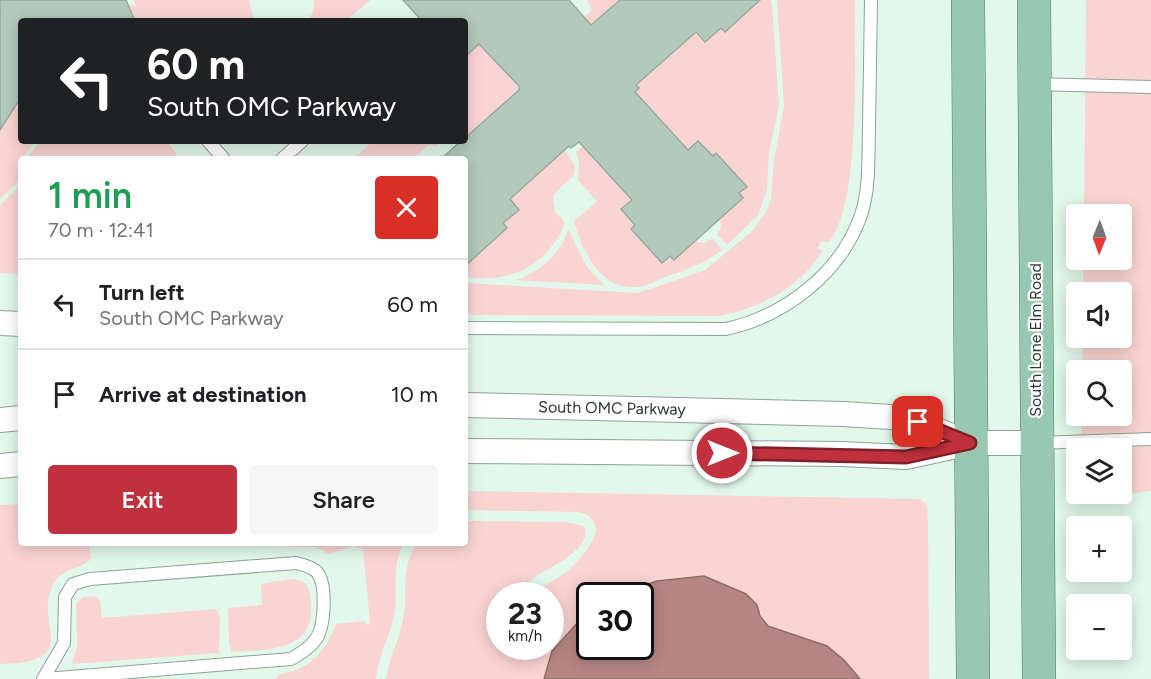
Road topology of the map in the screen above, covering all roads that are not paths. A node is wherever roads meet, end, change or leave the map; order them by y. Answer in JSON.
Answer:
{"nodes":[{"id":1,"x":871,"y":0,"type":"edge"},
{"id":2,"x":968,"y":0,"type":"edge"},
{"id":3,"x":1034,"y":0,"type":"edge"},
{"id":4,"x":1033,"y":84,"type":"junction"},
{"id":5,"x":1151,"y":87,"type":"edge"},
{"id":6,"x":211,"y":144,"type":"edge"},
{"id":7,"x":299,"y":144,"type":"edge"},
{"id":8,"x":221,"y":156,"type":"edge"},
{"id":9,"x":285,"y":156,"type":"edge"},
{"id":10,"x":0,"y":323,"type":"edge"},
{"id":11,"x":18,"y":324,"type":"edge"},
{"id":12,"x":468,"y":328,"type":"edge"},
{"id":13,"x":468,"y":405,"type":"edge"},
{"id":14,"x":18,"y":418,"type":"edge"},
{"id":15,"x":0,"y":420,"type":"edge"},
{"id":16,"x":1151,"y":440,"type":"edge"},
{"id":17,"x":970,"y":443,"type":"junction"},
{"id":18,"x":1036,"y":443,"type":"junction"},
{"id":19,"x":468,"y":451,"type":"edge"},
{"id":20,"x":18,"y":464,"type":"edge"},
{"id":21,"x":0,"y":466,"type":"edge"},
{"id":22,"x":44,"y":679,"type":"edge"},
{"id":23,"x":973,"y":679,"type":"edge"},
{"id":24,"x":1039,"y":679,"type":"edge"}],
"edges":[{"from":1,"to":12,"type":"lane"},
{"from":2,"to":17,"type":"main road"},
{"from":3,"to":4,"type":"main road","name":"South Lone Elm Road"},
{"from":4,"to":5,"type":"lane"},
{"from":4,"to":18,"type":"main road","name":"South Lone Elm Road"},
{"from":6,"to":8,"type":"lane"},
{"from":7,"to":9,"type":"lane"},
{"from":10,"to":11,"type":"street"},
{"from":13,"to":17,"type":"street","name":"South OMC Parkway"},
{"from":14,"to":15,"type":"street"},
{"from":16,"to":18,"type":"lane"},
{"from":17,"to":18,"type":"street","name":"South OMC Parkway"},
{"from":17,"to":19,"type":"street","name":"South OMC Parkway"},
{"from":17,"to":23,"type":"main road"},
{"from":18,"to":24,"type":"main road","name":"South Lone Elm Road"},
{"from":20,"to":21,"type":"street"},
{"from":22,"to":22,"type":"lane"}]}
